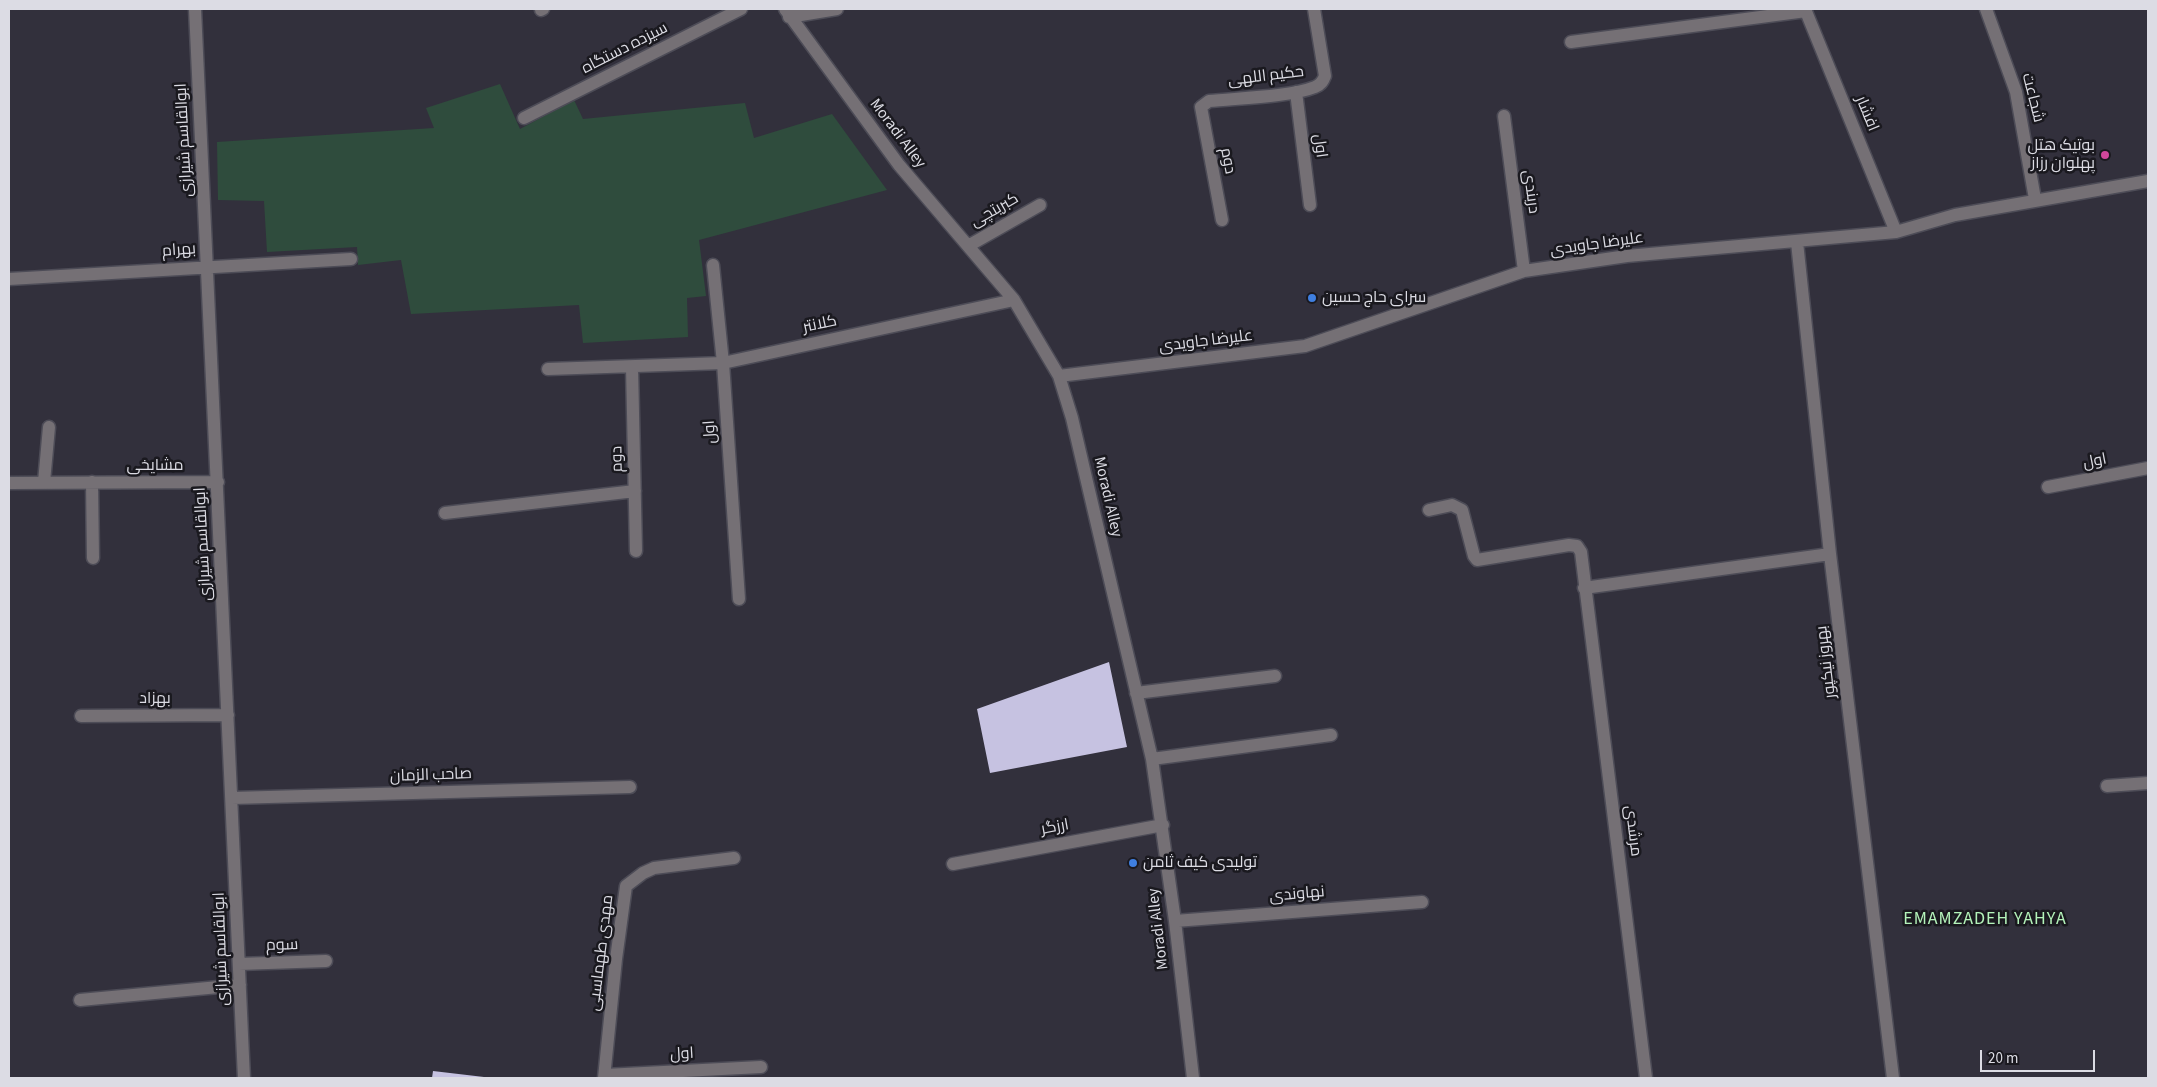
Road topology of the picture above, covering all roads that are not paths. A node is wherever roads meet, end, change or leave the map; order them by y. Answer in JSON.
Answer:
{"nodes":[{"id":1,"x":195,"y":9,"type":"edge"},
{"id":2,"x":741,"y":9,"type":"edge"},
{"id":3,"x":837,"y":9,"type":"edge"},
{"id":4,"x":1314,"y":9,"type":"edge"},
{"id":5,"x":1986,"y":9,"type":"edge"},
{"id":6,"x":1806,"y":10,"type":"edge"},
{"id":7,"x":787,"y":13,"type":"edge"},
{"id":8,"x":1571,"y":42,"type":"dead end"},
{"id":9,"x":1296,"y":92,"type":"junction"},
{"id":10,"x":1201,"y":107,"type":"joint"},
{"id":11,"x":1504,"y":116,"type":"dead end"},
{"id":12,"x":524,"y":118,"type":"dead end"},
{"id":13,"x":2148,"y":181,"type":"edge"},
{"id":14,"x":2035,"y":199,"type":"junction"},
{"id":15,"x":1040,"y":205,"type":"dead end"},
{"id":16,"x":1310,"y":205,"type":"dead end"},
{"id":17,"x":1222,"y":220,"type":"dead end"},
{"id":18,"x":1896,"y":232,"type":"junction"},
{"id":19,"x":1797,"y":242,"type":"junction"},
{"id":20,"x":968,"y":246,"type":"junction"},
{"id":21,"x":351,"y":258,"type":"dead end"},
{"id":22,"x":713,"y":264,"type":"dead end"},
{"id":23,"x":208,"y":266,"type":"junction"},
{"id":24,"x":1524,"y":272,"type":"junction"},
{"id":25,"x":9,"y":279,"type":"edge"},
{"id":26,"x":1014,"y":300,"type":"junction"},
{"id":27,"x":723,"y":363,"type":"junction"},
{"id":28,"x":632,"y":367,"type":"junction"},
{"id":29,"x":548,"y":369,"type":"dead end"},
{"id":30,"x":1059,"y":376,"type":"junction"},
{"id":31,"x":50,"y":427,"type":"dead end"},
{"id":32,"x":2148,"y":468,"type":"edge"},
{"id":33,"x":44,"y":482,"type":"junction"},
{"id":34,"x":92,"y":482,"type":"junction"},
{"id":35,"x":218,"y":482,"type":"junction"},
{"id":36,"x":9,"y":483,"type":"edge"},
{"id":37,"x":2048,"y":488,"type":"dead end"},
{"id":38,"x":635,"y":491,"type":"junction"},
{"id":39,"x":1429,"y":510,"type":"dead end"},
{"id":40,"x":445,"y":513,"type":"dead end"},
{"id":41,"x":636,"y":550,"type":"dead end"},
{"id":42,"x":1830,"y":554,"type":"junction"},
{"id":43,"x":93,"y":558,"type":"dead end"},
{"id":44,"x":1584,"y":588,"type":"junction"},
{"id":45,"x":739,"y":599,"type":"dead end"},
{"id":46,"x":1275,"y":676,"type":"dead end"},
{"id":47,"x":1136,"y":693,"type":"junction"},
{"id":48,"x":228,"y":715,"type":"junction"},
{"id":49,"x":81,"y":716,"type":"dead end"},
{"id":50,"x":1331,"y":735,"type":"dead end"},
{"id":51,"x":1152,"y":759,"type":"junction"},
{"id":52,"x":2148,"y":783,"type":"edge"},
{"id":53,"x":2107,"y":786,"type":"dead end"},
{"id":54,"x":630,"y":787,"type":"dead end"},
{"id":55,"x":232,"y":798,"type":"junction"},
{"id":56,"x":1163,"y":825,"type":"junction"},
{"id":57,"x":734,"y":858,"type":"dead end"},
{"id":58,"x":953,"y":864,"type":"dead end"},
{"id":59,"x":1422,"y":902,"type":"dead end"},
{"id":60,"x":1176,"y":921,"type":"junction"},
{"id":61,"x":326,"y":961,"type":"dead end"},
{"id":62,"x":239,"y":964,"type":"junction"},
{"id":63,"x":240,"y":985,"type":"junction"},
{"id":64,"x":80,"y":1000,"type":"dead end"},
{"id":65,"x":761,"y":1066,"type":"dead end"},
{"id":66,"x":605,"y":1077,"type":"edge"},
{"id":67,"x":244,"y":1078,"type":"edge"},
{"id":68,"x":1193,"y":1078,"type":"edge"},
{"id":69,"x":1646,"y":1078,"type":"edge"},
{"id":70,"x":1892,"y":1078,"type":"edge"}],
"edges":[{"from":1,"to":23,"type":"street","name":"ابوالقاسم شیرازی"},
{"from":2,"to":12,"type":"street","name":"سیزده دستگاه"},
{"from":3,"to":7,"type":"street"},
{"from":4,"to":9,"type":"street","name":"حکیم اللهی"},
{"from":5,"to":14,"type":"street","name":"شجاعت"},
{"from":6,"to":8,"type":"street"},
{"from":6,"to":18,"type":"street","name":"افشار"},
{"from":7,"to":20,"type":"street","name":"Moradi Alley"},
{"from":9,"to":10,"type":"street","name":"حکیم اللهی"},
{"from":9,"to":16,"type":"street","name":"اول"},
{"from":10,"to":17,"type":"street","name":"دوم"},
{"from":11,"to":24,"type":"street","name":"دربندی"},
{"from":13,"to":14,"type":"street","name":"علیرضا جاویدی"},
{"from":14,"to":18,"type":"street","name":"علیرضا جاویدی"},
{"from":15,"to":20,"type":"street","name":"کبریتچی"},
{"from":18,"to":19,"type":"street","name":"علیرضا جاویدی"},
{"from":19,"to":24,"type":"street","name":"علیرضا جاویدی"},
{"from":19,"to":42,"type":"street","name":"بهروز نیکپور"},
{"from":20,"to":26,"type":"street","name":"Moradi Alley"},
{"from":21,"to":23,"type":"street","name":"بهرام"},
{"from":22,"to":27,"type":"street","name":"اول"},
{"from":23,"to":25,"type":"street","name":"بهرام"},
{"from":23,"to":35,"type":"street","name":"ابوالقاسم شیرازی"},
{"from":24,"to":30,"type":"street","name":"علیرضا جاویدی"},
{"from":26,"to":27,"type":"street","name":"کلانتر"},
{"from":26,"to":30,"type":"street","name":"Moradi Alley"},
{"from":27,"to":28,"type":"street","name":"کلانتر"},
{"from":27,"to":45,"type":"street","name":"اول"},
{"from":28,"to":29,"type":"street","name":"کلانتر"},
{"from":28,"to":38,"type":"street","name":"دوم"},
{"from":30,"to":47,"type":"street","name":"Moradi Alley"},
{"from":31,"to":33,"type":"street"},
{"from":32,"to":37,"type":"street","name":"اول"},
{"from":33,"to":34,"type":"street","name":"مشایخی"},
{"from":33,"to":36,"type":"street","name":"مشایخی"},
{"from":34,"to":35,"type":"street","name":"مشایخی"},
{"from":34,"to":43,"type":"street"},
{"from":35,"to":48,"type":"street","name":"ابوالقاسم شیرازی"},
{"from":38,"to":40,"type":"street"},
{"from":38,"to":41,"type":"street","name":"دوم"},
{"from":39,"to":44,"type":"street","name":"مرشدی"},
{"from":42,"to":44,"type":"street"},
{"from":42,"to":70,"type":"street","name":"بهروز نیکپور"},
{"from":44,"to":69,"type":"street","name":"مرشدی"},
{"from":46,"to":47,"type":"street"},
{"from":47,"to":51,"type":"street","name":"Moradi Alley"},
{"from":48,"to":49,"type":"street","name":"بهزاد"},
{"from":48,"to":55,"type":"street","name":"ابوالقاسم شیرازی"},
{"from":50,"to":51,"type":"street"},
{"from":51,"to":56,"type":"street","name":"Moradi Alley"},
{"from":52,"to":53,"type":"street"},
{"from":54,"to":55,"type":"street","name":"صاحب الزمان"},
{"from":55,"to":62,"type":"street","name":"ابوالقاسم شیرازی"},
{"from":56,"to":58,"type":"street","name":"ارزگر"},
{"from":56,"to":60,"type":"street","name":"Moradi Alley"},
{"from":57,"to":66,"type":"street","name":"مهدی طهماسبی"},
{"from":59,"to":60,"type":"street","name":"نهاوندی"},
{"from":60,"to":68,"type":"street","name":"Moradi Alley"},
{"from":61,"to":62,"type":"street","name":"سوم"},
{"from":62,"to":63,"type":"street","name":"ابوالقاسم شیرازی"},
{"from":63,"to":64,"type":"street"},
{"from":63,"to":67,"type":"street","name":"ابوالقاسم شیرازی"},
{"from":65,"to":66,"type":"street","name":"اول"}]}
